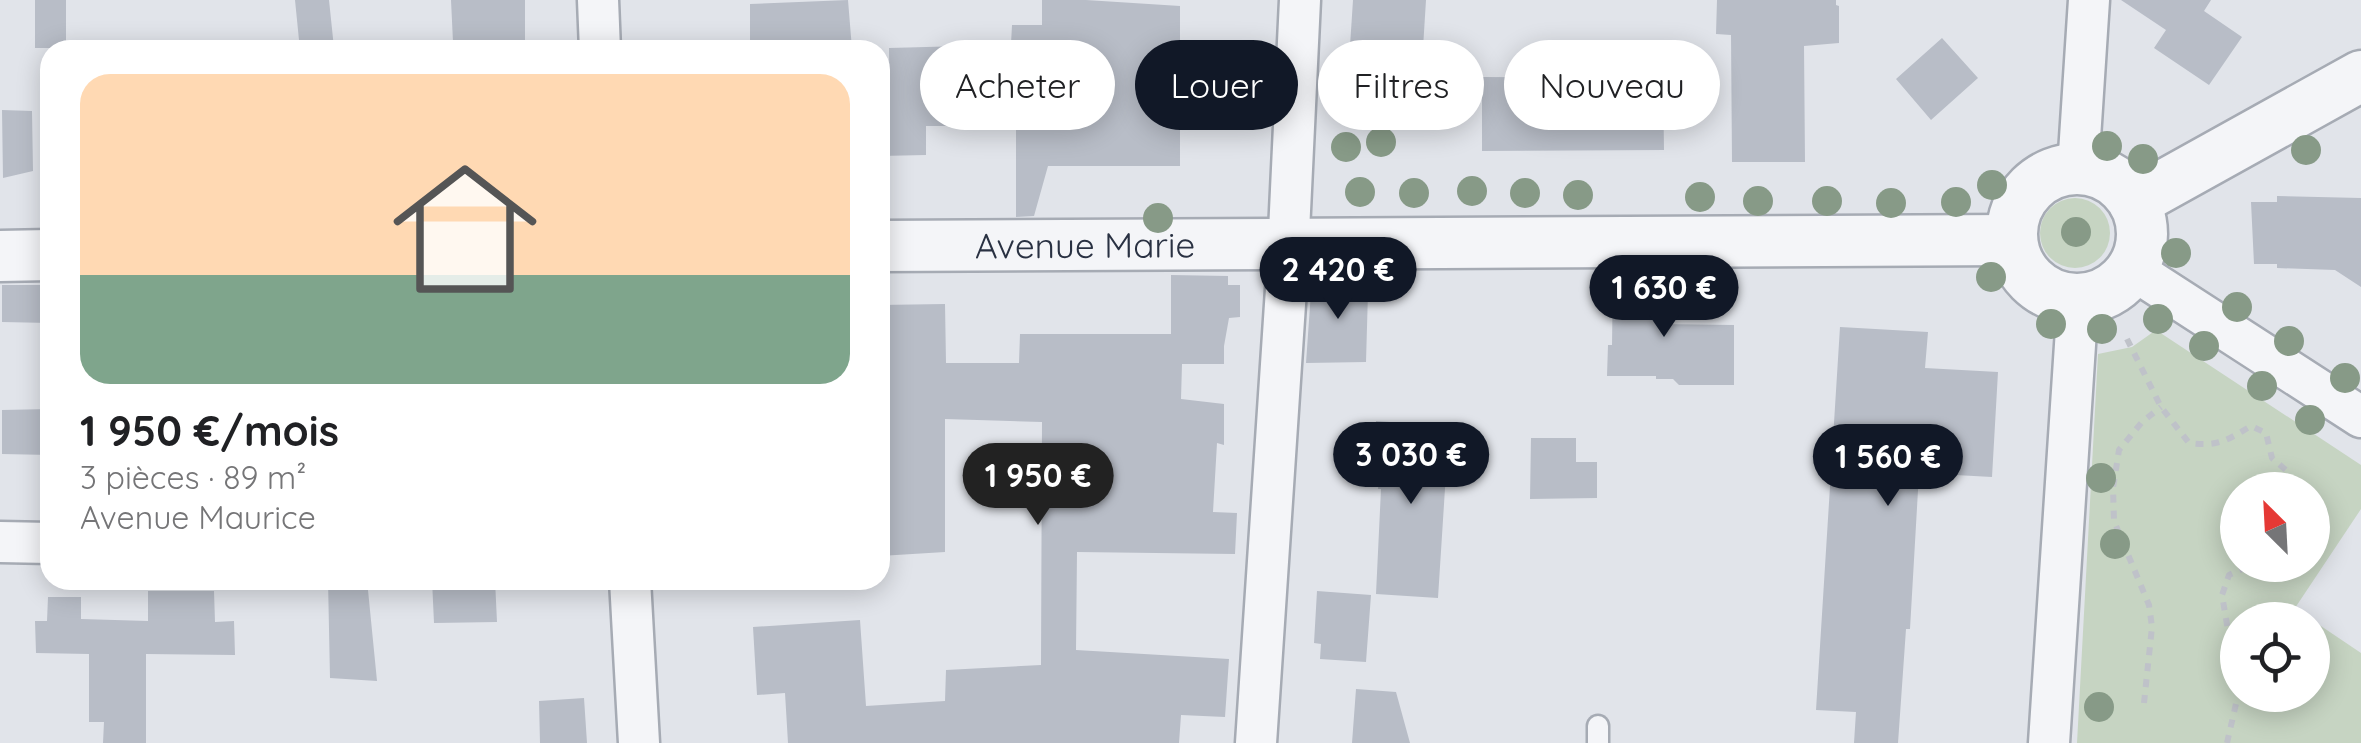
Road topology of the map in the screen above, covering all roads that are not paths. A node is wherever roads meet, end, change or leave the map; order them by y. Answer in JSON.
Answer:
{"nodes":[{"id":1,"x":598,"y":0,"type":"edge"},
{"id":2,"x":1300,"y":0,"type":"edge"},
{"id":3,"x":2088,"y":0,"type":"edge"},
{"id":4,"x":600,"y":40,"type":"edge"},
{"id":5,"x":2361,"y":76,"type":"edge"},
{"id":6,"x":2078,"y":168,"type":"junction"},
{"id":7,"x":2134,"y":202,"type":"junction"},
{"id":8,"x":2011,"y":240,"type":"junction"},
{"id":9,"x":1288,"y":244,"type":"junction"},
{"id":10,"x":890,"y":246,"type":"edge"},
{"id":11,"x":40,"y":255,"type":"edge"},
{"id":12,"x":0,"y":256,"type":"edge"},
{"id":13,"x":2132,"y":269,"type":"junction"},
{"id":14,"x":2078,"y":300,"type":"junction"},
{"id":15,"x":2361,"y":417,"type":"edge"},
{"id":16,"x":0,"y":542,"type":"edge"},
{"id":17,"x":40,"y":543,"type":"edge"},
{"id":18,"x":631,"y":590,"type":"edge"},
{"id":19,"x":639,"y":743,"type":"edge"},
{"id":20,"x":1256,"y":743,"type":"edge"},
{"id":21,"x":2049,"y":743,"type":"edge"}],
"edges":[{"from":1,"to":4,"type":"street"},
{"from":2,"to":9,"type":"street"},
{"from":3,"to":6,"type":"street"},
{"from":5,"to":7,"type":"street"},
{"from":6,"to":7,"type":"street"},
{"from":6,"to":8,"type":"street"},
{"from":7,"to":13,"type":"street"},
{"from":8,"to":9,"type":"street","name":"Avenue Marie"},
{"from":8,"to":14,"type":"street"},
{"from":9,"to":10,"type":"street","name":"Avenue Marie"},
{"from":9,"to":20,"type":"street"},
{"from":11,"to":12,"type":"street"},
{"from":13,"to":14,"type":"street"},
{"from":13,"to":15,"type":"street"},
{"from":14,"to":21,"type":"street"},
{"from":16,"to":17,"type":"street"},
{"from":18,"to":19,"type":"street"}]}
